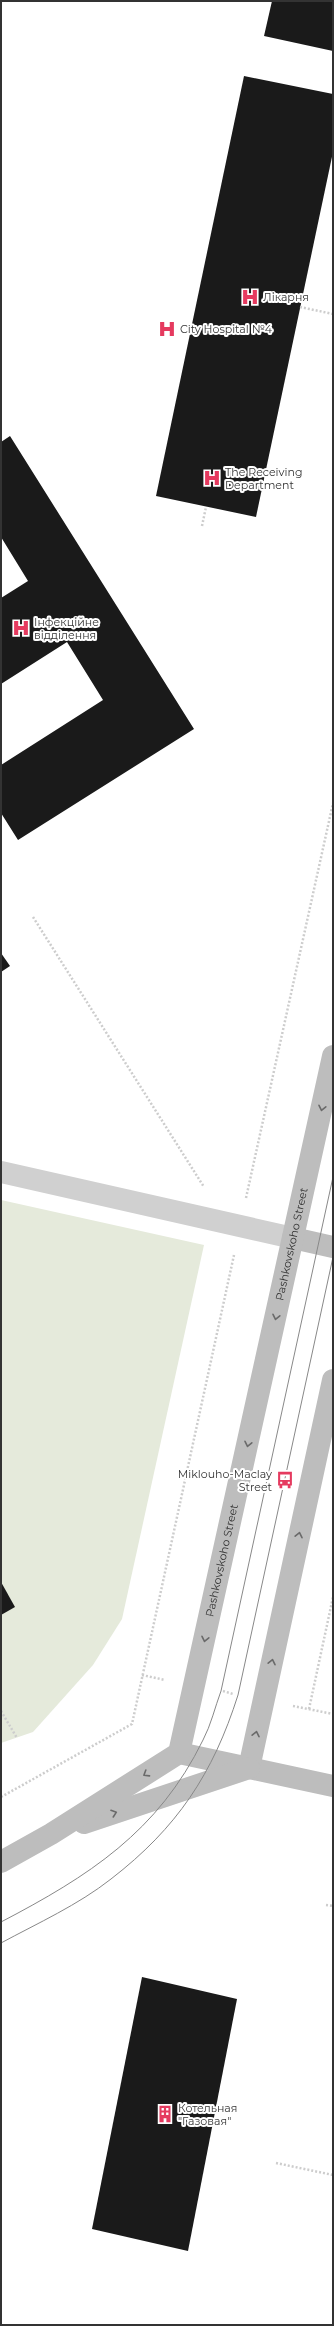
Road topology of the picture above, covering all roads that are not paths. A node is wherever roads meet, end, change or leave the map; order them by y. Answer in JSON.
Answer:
{"nodes":[{"id":1,"x":333,"y":1056,"type":"edge"},
{"id":2,"x":1,"y":1172,"type":"edge"},
{"id":3,"x":293,"y":1238,"type":"junction"},
{"id":4,"x":333,"y":1247,"type":"edge"},
{"id":5,"x":333,"y":1380,"type":"edge"},
{"id":6,"x":179,"y":1753,"type":"junction"},
{"id":7,"x":249,"y":1768,"type":"junction"},
{"id":8,"x":333,"y":1786,"type":"edge"},
{"id":9,"x":51,"y":1834,"type":"junction"},
{"id":10,"x":1,"y":1862,"type":"edge"}],
"edges":[{"from":1,"to":3,"type":"street","name":"Pashkovskoho Street","one_way":true},
{"from":2,"to":3,"type":"street"},
{"from":3,"to":4,"type":"street"},
{"from":3,"to":6,"type":"street","name":"Pashkovskoho Street","one_way":true},
{"from":7,"to":5,"type":"street","one_way":true},
{"from":6,"to":7,"type":"street"},
{"from":6,"to":9,"type":"street","one_way":true},
{"from":7,"to":8,"type":"street"},
{"from":9,"to":7,"type":"street","one_way":true},
{"from":9,"to":10,"type":"street"}]}
